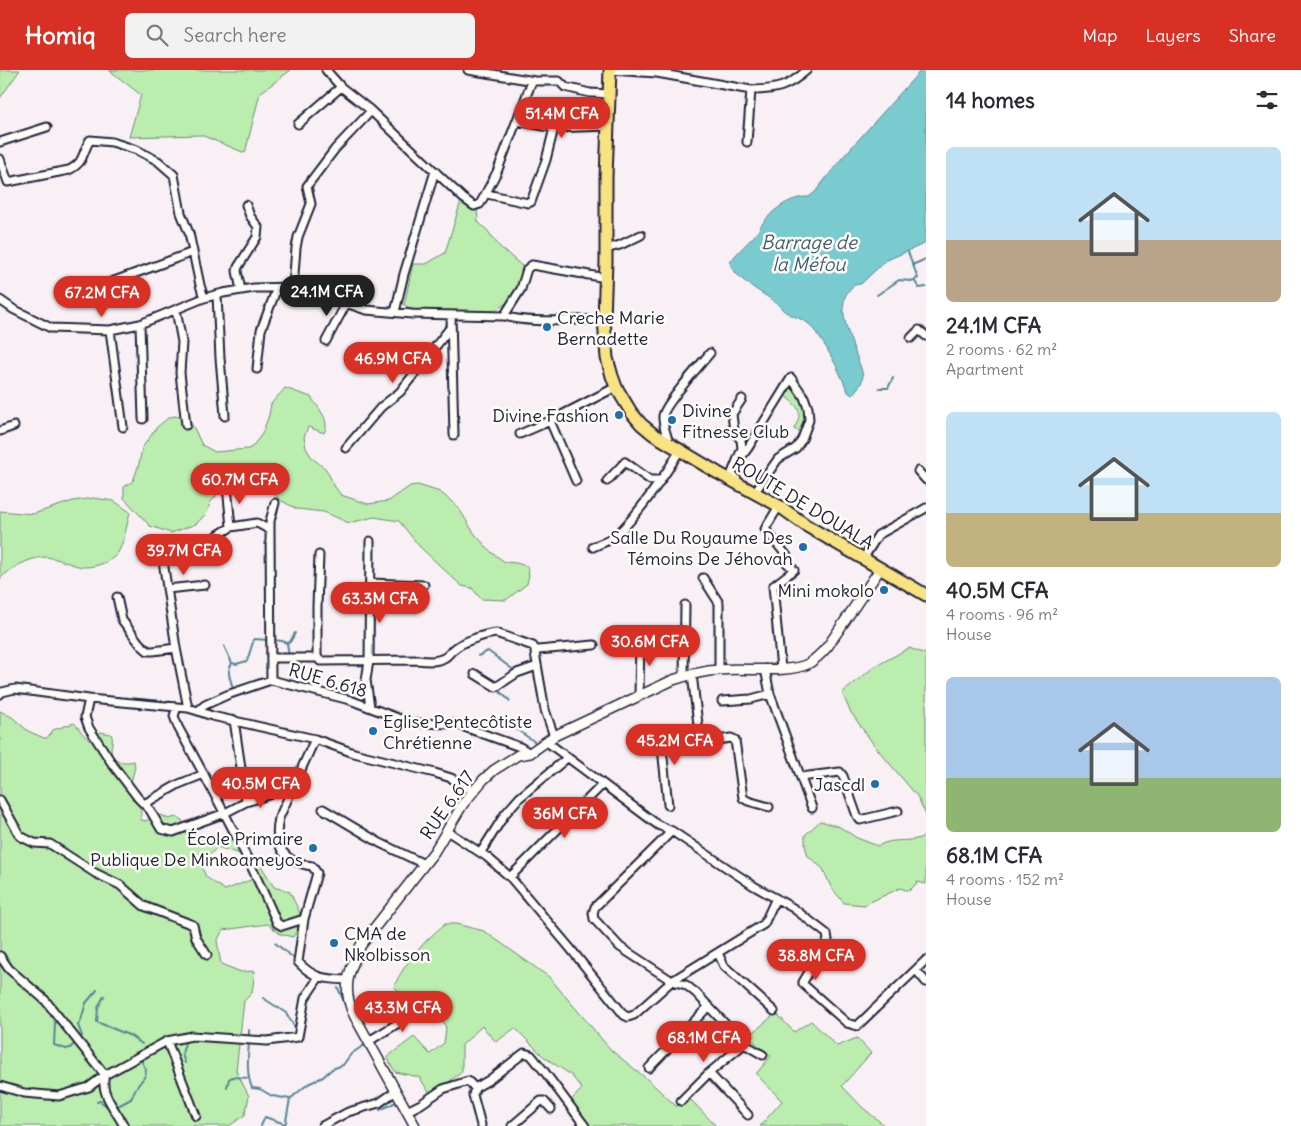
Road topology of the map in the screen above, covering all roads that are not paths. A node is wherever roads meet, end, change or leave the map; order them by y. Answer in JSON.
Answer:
{"nodes":[{"id":1,"x":326,"y":70,"type":"edge"},
{"id":2,"x":464,"y":70,"type":"edge"},
{"id":3,"x":610,"y":70,"type":"edge"},
{"id":4,"x":807,"y":70,"type":"edge"},
{"id":5,"x":503,"y":73,"type":"edge"},
{"id":6,"x":532,"y":81,"type":"junction"},
{"id":7,"x":341,"y":87,"type":"junction"},
{"id":8,"x":751,"y":90,"type":"junction"},
{"id":9,"x":609,"y":94,"type":"junction"},
{"id":10,"x":371,"y":111,"type":"junction"},
{"id":11,"x":517,"y":121,"type":"junction"},
{"id":12,"x":298,"y":124,"type":"dead end"},
{"id":13,"x":608,"y":126,"type":"junction"},
{"id":14,"x":47,"y":127,"type":"dead end"},
{"id":15,"x":554,"y":128,"type":"junction"},
{"id":16,"x":0,"y":142,"type":"edge"},
{"id":17,"x":747,"y":142,"type":"dead end"},
{"id":18,"x":0,"y":159,"type":"edge"},
{"id":19,"x":435,"y":171,"type":"junction"},
{"id":20,"x":487,"y":194,"type":"junction"},
{"id":21,"x":246,"y":205,"type":"dead end"},
{"id":22,"x":642,"y":235,"type":"dead end"},
{"id":23,"x":606,"y":249,"type":"junction"},
{"id":24,"x":194,"y":252,"type":"junction"},
{"id":25,"x":606,"y":278,"type":"junction"},
{"id":26,"x":106,"y":284,"type":"dead end"},
{"id":27,"x":293,"y":287,"type":"junction"},
{"id":28,"x":277,"y":288,"type":"junction"},
{"id":29,"x":241,"y":290,"type":"junction"},
{"id":30,"x":217,"y":295,"type":"junction"},
{"id":31,"x":204,"y":298,"type":"junction"},
{"id":32,"x":0,"y":300,"type":"edge"},
{"id":33,"x":346,"y":304,"type":"junction"},
{"id":34,"x":176,"y":310,"type":"junction"},
{"id":35,"x":395,"y":312,"type":"junction"},
{"id":36,"x":451,"y":315,"type":"junction"},
{"id":37,"x":504,"y":316,"type":"junction"},
{"id":38,"x":604,"y":320,"type":"junction"},
{"id":39,"x":140,"y":324,"type":"junction"},
{"id":40,"x":450,"y":328,"type":"junction"},
{"id":41,"x":110,"y":330,"type":"junction"},
{"id":42,"x":926,"y":336,"type":"edge"},
{"id":43,"x":911,"y":338,"type":"dead end"},
{"id":44,"x":326,"y":341,"type":"dead end"},
{"id":45,"x":710,"y":353,"type":"dead end"},
{"id":46,"x":257,"y":369,"type":"dead end"},
{"id":47,"x":616,"y":387,"type":"junction"},
{"id":48,"x":742,"y":399,"type":"dead end"},
{"id":49,"x":225,"y":416,"type":"dead end"},
{"id":50,"x":143,"y":419,"type":"dead end"},
{"id":51,"x":550,"y":421,"type":"junction"},
{"id":52,"x":186,"y":425,"type":"dead end"},
{"id":53,"x":14,"y":426,"type":"dead end"},
{"id":54,"x":123,"y":427,"type":"dead end"},
{"id":55,"x":0,"y":431,"type":"edge"},
{"id":56,"x":520,"y":434,"type":"dead end"},
{"id":57,"x":454,"y":435,"type":"dead end"},
{"id":58,"x":669,"y":444,"type":"junction"},
{"id":59,"x":346,"y":448,"type":"dead end"},
{"id":60,"x":680,"y":450,"type":"junction"},
{"id":61,"x":737,"y":464,"type":"junction"},
{"id":62,"x":918,"y":471,"type":"dead end"},
{"id":63,"x":660,"y":480,"type":"junction"},
{"id":64,"x":926,"y":480,"type":"edge"},
{"id":65,"x":576,"y":481,"type":"dead end"},
{"id":66,"x":607,"y":481,"type":"dead end"},
{"id":67,"x":739,"y":484,"type":"junction"},
{"id":68,"x":227,"y":486,"type":"dead end"},
{"id":69,"x":754,"y":493,"type":"junction"},
{"id":70,"x":275,"y":503,"type":"dead end"},
{"id":71,"x":779,"y":506,"type":"junction"},
{"id":72,"x":926,"y":508,"type":"edge"},
{"id":73,"x":231,"y":527,"type":"junction"},
{"id":74,"x":270,"y":530,"type":"junction"},
{"id":75,"x":370,"y":542,"type":"dead end"},
{"id":76,"x":593,"y":546,"type":"dead end"},
{"id":77,"x":319,"y":556,"type":"dead end"},
{"id":78,"x":864,"y":559,"type":"junction"},
{"id":79,"x":880,"y":569,"type":"junction"},
{"id":80,"x":703,"y":578,"type":"dead end"},
{"id":81,"x":370,"y":583,"type":"junction"},
{"id":82,"x":205,"y":585,"type":"dead end"},
{"id":83,"x":424,"y":585,"type":"dead end"},
{"id":84,"x":167,"y":589,"type":"junction"},
{"id":85,"x":926,"y":595,"type":"edge"},
{"id":86,"x":117,"y":597,"type":"dead end"},
{"id":87,"x":685,"y":604,"type":"dead end"},
{"id":88,"x":640,"y":638,"type":"dead end"},
{"id":89,"x":594,"y":645,"type":"dead end"},
{"id":90,"x":176,"y":648,"type":"junction"},
{"id":91,"x":536,"y":651,"type":"junction"},
{"id":92,"x":272,"y":658,"type":"junction"},
{"id":93,"x":317,"y":658,"type":"junction"},
{"id":94,"x":369,"y":660,"type":"junction"},
{"id":95,"x":537,"y":666,"type":"junction"},
{"id":96,"x":765,"y":669,"type":"junction"},
{"id":97,"x":781,"y":669,"type":"junction"},
{"id":98,"x":719,"y":670,"type":"junction"},
{"id":99,"x":475,"y":674,"type":"dead end"},
{"id":100,"x":688,"y":675,"type":"junction"},
{"id":101,"x":271,"y":680,"type":"junction"},
{"id":102,"x":0,"y":694,"type":"edge"},
{"id":103,"x":770,"y":694,"type":"junction"},
{"id":104,"x":639,"y":695,"type":"junction"},
{"id":105,"x":89,"y":699,"type":"junction"},
{"id":106,"x":722,"y":701,"type":"dead end"},
{"id":107,"x":177,"y":707,"type":"junction"},
{"id":108,"x":370,"y":707,"type":"junction"},
{"id":109,"x":188,"y":708,"type":"junction"},
{"id":110,"x":198,"y":711,"type":"junction"},
{"id":111,"x":234,"y":720,"type":"junction"},
{"id":112,"x":315,"y":739,"type":"junction"},
{"id":113,"x":550,"y":739,"type":"junction"},
{"id":114,"x":700,"y":741,"type":"junction"},
{"id":115,"x":530,"y":753,"type":"junction"},
{"id":116,"x":567,"y":758,"type":"junction"},
{"id":117,"x":204,"y":774,"type":"junction"},
{"id":118,"x":801,"y":777,"type":"junction"},
{"id":119,"x":603,"y":784,"type":"junction"},
{"id":120,"x":293,"y":791,"type":"junction"},
{"id":121,"x":473,"y":791,"type":"junction"},
{"id":122,"x":0,"y":800,"type":"edge"},
{"id":123,"x":246,"y":802,"type":"junction"},
{"id":124,"x":144,"y":804,"type":"junction"},
{"id":125,"x":668,"y":804,"type":"dead end"},
{"id":126,"x":769,"y":807,"type":"dead end"},
{"id":127,"x":812,"y":808,"type":"dead end"},
{"id":128,"x":323,"y":809,"type":"dead end"},
{"id":129,"x":898,"y":811,"type":"dead end"},
{"id":130,"x":225,"y":813,"type":"junction"},
{"id":131,"x":446,"y":831,"type":"junction"},
{"id":132,"x":672,"y":831,"type":"junction"},
{"id":133,"x":481,"y":852,"type":"junction"},
{"id":134,"x":424,"y":864,"type":"junction"},
{"id":135,"x":510,"y":877,"type":"junction"},
{"id":136,"x":776,"y":898,"type":"junction"},
{"id":137,"x":304,"y":919,"type":"junction"},
{"id":138,"x":718,"y":953,"type":"junction"},
{"id":139,"x":207,"y":955,"type":"dead end"},
{"id":140,"x":0,"y":956,"type":"edge"},
{"id":141,"x":926,"y":960,"type":"edge"},
{"id":142,"x":916,"y":970,"type":"junction"},
{"id":143,"x":319,"y":977,"type":"junction"},
{"id":144,"x":348,"y":980,"type":"junction"},
{"id":145,"x":672,"y":981,"type":"junction"},
{"id":146,"x":926,"y":982,"type":"edge"},
{"id":147,"x":426,"y":1006,"type":"dead end"},
{"id":148,"x":709,"y":1006,"type":"junction"},
{"id":149,"x":774,"y":1011,"type":"dead end"},
{"id":150,"x":167,"y":1041,"type":"junction"},
{"id":151,"x":369,"y":1041,"type":"junction"},
{"id":152,"x":744,"y":1044,"type":"junction"},
{"id":153,"x":763,"y":1056,"type":"dead end"},
{"id":154,"x":649,"y":1068,"type":"dead end"},
{"id":155,"x":709,"y":1073,"type":"junction"},
{"id":156,"x":105,"y":1075,"type":"junction"},
{"id":157,"x":0,"y":1086,"type":"edge"},
{"id":158,"x":474,"y":1088,"type":"junction"},
{"id":159,"x":396,"y":1091,"type":"junction"},
{"id":160,"x":681,"y":1101,"type":"dead end"},
{"id":161,"x":551,"y":1109,"type":"dead end"},
{"id":162,"x":407,"y":1111,"type":"junction"},
{"id":163,"x":748,"y":1115,"type":"dead end"},
{"id":164,"x":196,"y":1116,"type":"dead end"},
{"id":165,"x":124,"y":1126,"type":"edge"},
{"id":166,"x":322,"y":1126,"type":"edge"},
{"id":167,"x":415,"y":1126,"type":"edge"},
{"id":168,"x":481,"y":1126,"type":"edge"},
{"id":169,"x":512,"y":1126,"type":"edge"},
{"id":170,"x":585,"y":1126,"type":"edge"}],
"edges":[{"from":1,"to":7,"type":"street"},
{"from":2,"to":5,"type":"street"},
{"from":3,"to":8,"type":"street"},
{"from":3,"to":9,"type":"highway","name":"ROUTE DE DOUALA"},
{"from":4,"to":8,"type":"street"},
{"from":5,"to":6,"type":"street"},
{"from":6,"to":9,"type":"street"},
{"from":6,"to":11,"type":"street"},
{"from":7,"to":10,"type":"street"},
{"from":7,"to":12,"type":"street"},
{"from":8,"to":17,"type":"street"},
{"from":9,"to":13,"type":"highway","name":"ROUTE DE DOUALA"},
{"from":10,"to":19,"type":"street"},
{"from":10,"to":27,"type":"street"},
{"from":11,"to":15,"type":"street"},
{"from":11,"to":20,"type":"street"},
{"from":13,"to":15,"type":"street"},
{"from":13,"to":23,"type":"highway","name":"ROUTE DE DOUALA"},
{"from":14,"to":16,"type":"street"},
{"from":15,"to":20,"type":"street"},
{"from":18,"to":24,"type":"street"},
{"from":19,"to":20,"type":"street"},
{"from":19,"to":35,"type":"street"},
{"from":21,"to":29,"type":"street"},
{"from":22,"to":23,"type":"street"},
{"from":23,"to":25,"type":"highway","name":"ROUTE DE DOUALA"},
{"from":24,"to":26,"type":"street"},
{"from":24,"to":31,"type":"street"},
{"from":25,"to":37,"type":"street"},
{"from":25,"to":38,"type":"highway","name":"ROUTE DE DOUALA"},
{"from":27,"to":28,"type":"street"},
{"from":27,"to":33,"type":"street"},
{"from":28,"to":29,"type":"street"},
{"from":28,"to":46,"type":"street"},
{"from":29,"to":30,"type":"street"},
{"from":30,"to":31,"type":"street"},
{"from":30,"to":49,"type":"street"},
{"from":31,"to":34,"type":"street"},
{"from":32,"to":41,"type":"street"},
{"from":33,"to":35,"type":"street"},
{"from":33,"to":44,"type":"street"},
{"from":34,"to":39,"type":"street"},
{"from":34,"to":52,"type":"street"},
{"from":35,"to":36,"type":"street"},
{"from":36,"to":37,"type":"street"},
{"from":36,"to":40,"type":"street"},
{"from":37,"to":38,"type":"street"},
{"from":38,"to":47,"type":"highway","name":"ROUTE DE DOUALA"},
{"from":39,"to":41,"type":"street"},
{"from":39,"to":50,"type":"street"},
{"from":40,"to":57,"type":"street"},
{"from":40,"to":59,"type":"street"},
{"from":41,"to":54,"type":"street"},
{"from":42,"to":43,"type":"street"},
{"from":45,"to":58,"type":"street"},
{"from":47,"to":51,"type":"street"},
{"from":47,"to":58,"type":"highway","name":"ROUTE DE DOUALA"},
{"from":48,"to":61,"type":"street"},
{"from":51,"to":56,"type":"street"},
{"from":51,"to":65,"type":"street"},
{"from":53,"to":55,"type":"street"},
{"from":58,"to":60,"type":"highway","name":"ROUTE DE DOUALA"},
{"from":60,"to":63,"type":"street"},
{"from":60,"to":67,"type":"highway","name":"ROUTE DE DOUALA"},
{"from":61,"to":67,"type":"street"},
{"from":61,"to":69,"type":"street"},
{"from":62,"to":64,"type":"street"},
{"from":63,"to":66,"type":"street"},
{"from":63,"to":76,"type":"street"},
{"from":67,"to":69,"type":"highway","name":"ROUTE DE DOUALA"},
{"from":68,"to":73,"type":"street"},
{"from":69,"to":71,"type":"highway","name":"ROUTE DE DOUALA"},
{"from":70,"to":74,"type":"street"},
{"from":71,"to":78,"type":"highway","name":"ROUTE DE DOUALA"},
{"from":71,"to":97,"type":"street"},
{"from":72,"to":78,"type":"street"},
{"from":73,"to":74,"type":"street"},
{"from":73,"to":84,"type":"street"},
{"from":74,"to":92,"type":"street"},
{"from":75,"to":81,"type":"street"},
{"from":77,"to":93,"type":"street"},
{"from":78,"to":79,"type":"highway","name":"ROUTE DE DOUALA"},
{"from":79,"to":85,"type":"highway","name":"ROUTE DE DOUALA"},
{"from":79,"to":97,"type":"street","name":"RUE 6.617"},
{"from":80,"to":98,"type":"street"},
{"from":81,"to":83,"type":"street"},
{"from":81,"to":94,"type":"street"},
{"from":82,"to":84,"type":"street"},
{"from":84,"to":90,"type":"street"},
{"from":86,"to":90,"type":"street"},
{"from":87,"to":100,"type":"street"},
{"from":88,"to":104,"type":"street"},
{"from":89,"to":91,"type":"street"},
{"from":90,"to":109,"type":"street"},
{"from":91,"to":94,"type":"street"},
{"from":91,"to":95,"type":"street"},
{"from":92,"to":93,"type":"street"},
{"from":92,"to":101,"type":"street"},
{"from":93,"to":94,"type":"street"},
{"from":94,"to":108,"type":"street"},
{"from":95,"to":99,"type":"street"},
{"from":95,"to":113,"type":"street"},
{"from":96,"to":97,"type":"street","name":"RUE 6.617"},
{"from":96,"to":98,"type":"street","name":"RUE 6.617"},
{"from":96,"to":103,"type":"street"},
{"from":98,"to":100,"type":"street","name":"RUE 6.617"},
{"from":100,"to":104,"type":"street","name":"RUE 6.617"},
{"from":100,"to":114,"type":"street"},
{"from":101,"to":108,"type":"street","name":"RUE 6.618"},
{"from":101,"to":110,"type":"street","name":"RUE 6.618"},
{"from":102,"to":105,"type":"street"},
{"from":103,"to":106,"type":"street"},
{"from":103,"to":118,"type":"street"},
{"from":104,"to":113,"type":"street","name":"RUE 6.617"},
{"from":105,"to":107,"type":"street"},
{"from":105,"to":124,"type":"street"},
{"from":107,"to":109,"type":"street"},
{"from":107,"to":117,"type":"street"},
{"from":108,"to":115,"type":"street","name":"RUE 6.618"},
{"from":109,"to":110,"type":"street"},
{"from":110,"to":111,"type":"street"},
{"from":111,"to":112,"type":"street"},
{"from":111,"to":123,"type":"street"},
{"from":112,"to":120,"type":"street"},
{"from":112,"to":121,"type":"street"},
{"from":113,"to":115,"type":"street","name":"RUE 6.617"},
{"from":113,"to":116,"type":"street"},
{"from":114,"to":125,"type":"street"},
{"from":114,"to":126,"type":"street"},
{"from":115,"to":121,"type":"street","name":"RUE 6.617"},
{"from":116,"to":119,"type":"street"},
{"from":116,"to":133,"type":"street"},
{"from":117,"to":124,"type":"street"},
{"from":117,"to":130,"type":"street"},
{"from":118,"to":127,"type":"street"},
{"from":118,"to":129,"type":"street"},
{"from":119,"to":132,"type":"street"},
{"from":119,"to":135,"type":"street"},
{"from":120,"to":123,"type":"street"},
{"from":120,"to":137,"type":"street"},
{"from":121,"to":131,"type":"street","name":"RUE 6.617"},
{"from":122,"to":139,"type":"street"},
{"from":123,"to":130,"type":"street"},
{"from":124,"to":130,"type":"street"},
{"from":128,"to":134,"type":"street"},
{"from":130,"to":137,"type":"street"},
{"from":131,"to":133,"type":"street"},
{"from":131,"to":134,"type":"street","name":"RUE 6.617"},
{"from":132,"to":136,"type":"street"},
{"from":132,"to":145,"type":"street"},
{"from":133,"to":135,"type":"street"},
{"from":134,"to":144,"type":"street","name":"RUE 6.617"},
{"from":135,"to":145,"type":"street"},
{"from":136,"to":138,"type":"street"},
{"from":136,"to":142,"type":"street"},
{"from":137,"to":143,"type":"street"},
{"from":138,"to":145,"type":"street"},
{"from":138,"to":149,"type":"street"},
{"from":140,"to":156,"type":"street"},
{"from":141,"to":142,"type":"street"},
{"from":142,"to":146,"type":"street"},
{"from":143,"to":144,"type":"street"},
{"from":143,"to":150,"type":"street"},
{"from":144,"to":151,"type":"street","name":"RUE 6.617"},
{"from":145,"to":148,"type":"street"},
{"from":147,"to":151,"type":"street"},
{"from":148,"to":152,"type":"street"},
{"from":148,"to":154,"type":"street"},
{"from":150,"to":156,"type":"street"},
{"from":150,"to":164,"type":"street"},
{"from":151,"to":159,"type":"street","name":"RUE 6.617"},
{"from":152,"to":153,"type":"street"},
{"from":152,"to":155,"type":"street"},
{"from":155,"to":160,"type":"street"},
{"from":155,"to":163,"type":"street"},
{"from":156,"to":157,"type":"street"},
{"from":156,"to":165,"type":"street"},
{"from":158,"to":162,"type":"street"},
{"from":158,"to":168,"type":"street"},
{"from":158,"to":170,"type":"street"},
{"from":159,"to":162,"type":"street","name":"RUE 6.617"},
{"from":159,"to":166,"type":"street"},
{"from":161,"to":169,"type":"street"},
{"from":162,"to":167,"type":"street","name":"RUE 6.617"}]}
